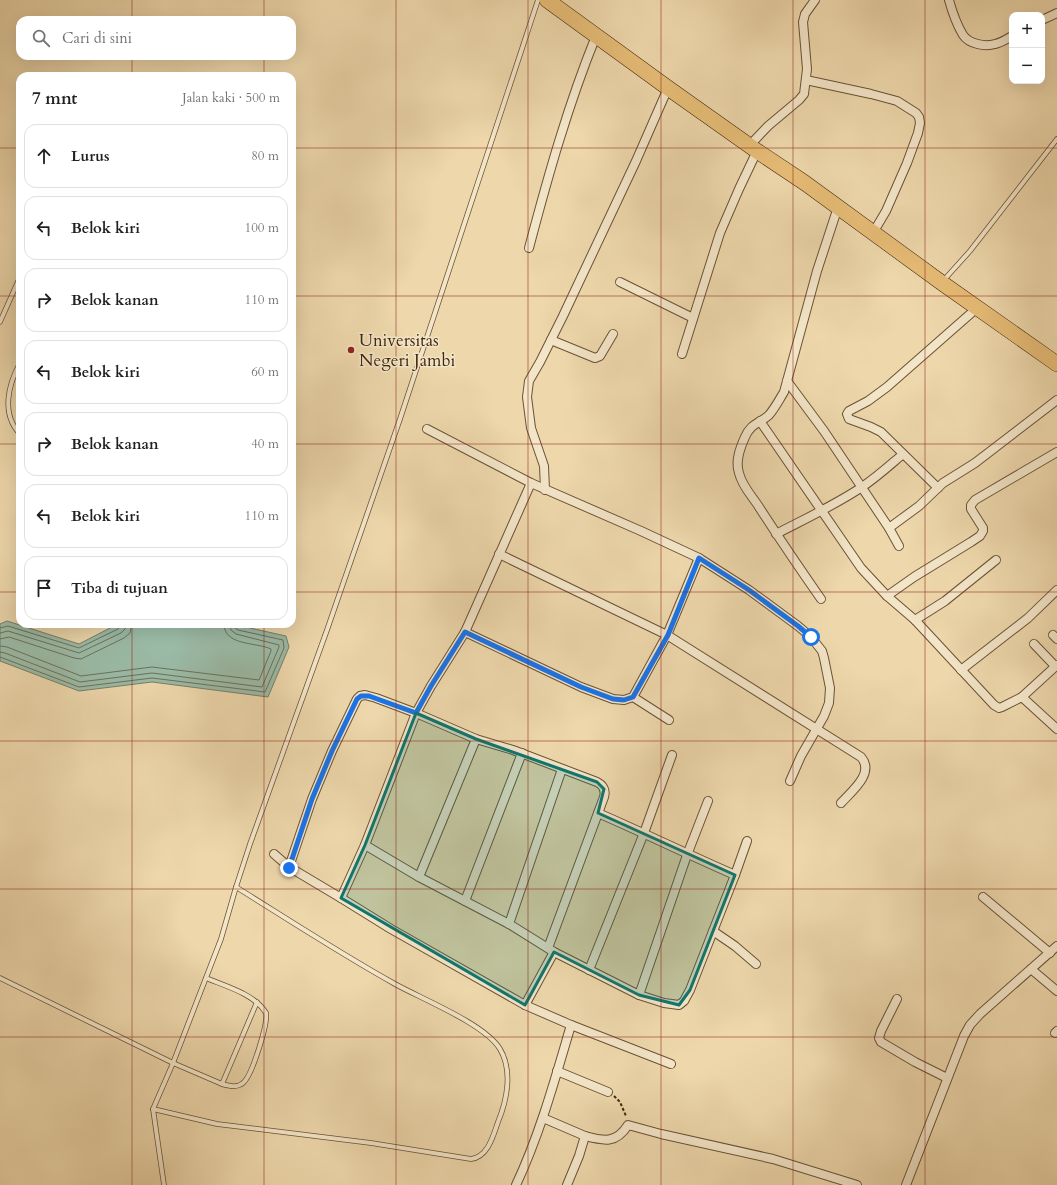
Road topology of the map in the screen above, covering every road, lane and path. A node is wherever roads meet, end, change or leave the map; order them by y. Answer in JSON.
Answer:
{"nodes":[{"id":1,"x":538,"y":0,"type":"edge"},
{"id":2,"x":547,"y":0,"type":"edge"},
{"id":3,"x":815,"y":0,"type":"edge"},
{"id":4,"x":949,"y":0,"type":"edge"},
{"id":5,"x":1057,"y":13,"type":"edge"},
{"id":6,"x":1045,"y":19,"type":"edge"},
{"id":7,"x":596,"y":36,"type":"junction"},
{"id":8,"x":1009,"y":38,"type":"edge"},
{"id":9,"x":806,"y":80,"type":"junction"},
{"id":10,"x":668,"y":88,"type":"junction"},
{"id":11,"x":1057,"y":139,"type":"edge"},
{"id":12,"x":753,"y":148,"type":"junction"},
{"id":13,"x":838,"y":207,"type":"junction"},
{"id":14,"x":873,"y":233,"type":"junction"},
{"id":15,"x":529,"y":248,"type":"dead end"},
{"id":16,"x":620,"y":282,"type":"dead end"},
{"id":17,"x":942,"y":283,"type":"junction"},
{"id":18,"x":16,"y":286,"type":"edge"},
{"id":19,"x":977,"y":308,"type":"junction"},
{"id":20,"x":694,"y":318,"type":"junction"},
{"id":21,"x":0,"y":322,"type":"edge"},
{"id":22,"x":613,"y":334,"type":"dead end"},
{"id":23,"x":551,"y":340,"type":"junction"},
{"id":24,"x":682,"y":354,"type":"dead end"},
{"id":25,"x":1057,"y":364,"type":"edge"},
{"id":26,"x":16,"y":372,"type":"edge"},
{"id":27,"x":787,"y":381,"type":"junction"},
{"id":28,"x":1057,"y":400,"type":"edge"},
{"id":29,"x":760,"y":421,"type":"junction"},
{"id":30,"x":427,"y":429,"type":"dead end"},
{"id":31,"x":16,"y":430,"type":"edge"},
{"id":32,"x":1057,"y":452,"type":"edge"},
{"id":33,"x":903,"y":454,"type":"junction"},
{"id":34,"x":531,"y":483,"type":"junction"},
{"id":35,"x":861,"y":488,"type":"junction"},
{"id":36,"x":938,"y":488,"type":"junction"},
{"id":37,"x":545,"y":490,"type":"junction"},
{"id":38,"x":821,"y":511,"type":"junction"},
{"id":39,"x":889,"y":528,"type":"junction"},
{"id":40,"x":776,"y":534,"type":"junction"},
{"id":41,"x":899,"y":546,"type":"dead end"},
{"id":42,"x":498,"y":554,"type":"junction"},
{"id":43,"x":699,"y":558,"type":"junction"},
{"id":44,"x":996,"y":560,"type":"dead end"},
{"id":45,"x":1057,"y":590,"type":"edge"},
{"id":46,"x":887,"y":596,"type":"junction"},
{"id":47,"x":821,"y":599,"type":"dead end"},
{"id":48,"x":915,"y":620,"type":"junction"},
{"id":49,"x":465,"y":632,"type":"junction"},
{"id":50,"x":668,"y":635,"type":"junction"},
{"id":51,"x":1034,"y":644,"type":"dead end"},
{"id":52,"x":1056,"y":666,"type":"edge"},
{"id":53,"x":961,"y":670,"type":"junction"},
{"id":54,"x":633,"y":697,"type":"junction"},
{"id":55,"x":1022,"y":697,"type":"junction"},
{"id":56,"x":416,"y":713,"type":"junction"},
{"id":57,"x":669,"y":720,"type":"dead end"},
{"id":58,"x":816,"y":729,"type":"junction"},
{"id":59,"x":1057,"y":730,"type":"edge"},
{"id":60,"x":476,"y":739,"type":"junction"},
{"id":61,"x":522,"y":753,"type":"junction"},
{"id":62,"x":672,"y":755,"type":"dead end"},
{"id":63,"x":562,"y":768,"type":"junction"},
{"id":64,"x":790,"y":781,"type":"dead end"},
{"id":65,"x":708,"y":801,"type":"dead end"},
{"id":66,"x":841,"y":803,"type":"dead end"},
{"id":67,"x":598,"y":813,"type":"junction"},
{"id":68,"x":644,"y":833,"type":"junction"},
{"id":69,"x":747,"y":840,"type":"dead end"},
{"id":70,"x":365,"y":845,"type":"junction"},
{"id":71,"x":274,"y":854,"type":"dead end"},
{"id":72,"x":687,"y":854,"type":"junction"},
{"id":73,"x":289,"y":868,"type":"junction"},
{"id":74,"x":419,"y":876,"type":"junction"},
{"id":75,"x":735,"y":876,"type":"junction"},
{"id":76,"x":236,"y":887,"type":"junction"},
{"id":77,"x":341,"y":898,"type":"junction"},
{"id":78,"x":983,"y":898,"type":"dead end"},
{"id":79,"x":465,"y":901,"type":"junction"},
{"id":80,"x":509,"y":924,"type":"junction"},
{"id":81,"x":713,"y":931,"type":"junction"},
{"id":82,"x":1057,"y":946,"type":"edge"},
{"id":83,"x":551,"y":950,"type":"junction"},
{"id":84,"x":1050,"y":953,"type":"junction"},
{"id":85,"x":756,"y":964,"type":"dead end"},
{"id":86,"x":1031,"y":969,"type":"junction"},
{"id":87,"x":589,"y":970,"type":"junction"},
{"id":88,"x":0,"y":978,"type":"edge"},
{"id":89,"x":206,"y":978,"type":"junction"},
{"id":90,"x":1057,"y":991,"type":"edge"},
{"id":91,"x":639,"y":995,"type":"junction"},
{"id":92,"x":897,"y":1000,"type":"dead end"},
{"id":93,"x":257,"y":1002,"type":"junction"},
{"id":94,"x":525,"y":1005,"type":"junction"},
{"id":95,"x":571,"y":1025,"type":"junction"},
{"id":96,"x":173,"y":1063,"type":"junction"},
{"id":97,"x":671,"y":1064,"type":"dead end"},
{"id":98,"x":557,"y":1071,"type":"junction"},
{"id":99,"x":947,"y":1078,"type":"junction"},
{"id":100,"x":222,"y":1084,"type":"junction"},
{"id":101,"x":608,"y":1092,"type":"joint"},
{"id":102,"x":153,"y":1109,"type":"junction"},
{"id":103,"x":543,"y":1118,"type":"junction"},
{"id":104,"x":628,"y":1125,"type":"junction"},
{"id":105,"x":586,"y":1136,"type":"junction"},
{"id":106,"x":164,"y":1185,"type":"edge"},
{"id":107,"x":516,"y":1185,"type":"edge"},
{"id":108,"x":567,"y":1185,"type":"edge"},
{"id":109,"x":857,"y":1185,"type":"edge"},
{"id":110,"x":906,"y":1185,"type":"edge"}],
"edges":[{"from":1,"to":76,"type":"lane"},
{"from":2,"to":7,"type":"highway"},
{"from":3,"to":9,"type":"street"},
{"from":4,"to":8,"type":"street"},
{"from":5,"to":6,"type":"street"},
{"from":7,"to":10,"type":"highway"},
{"from":7,"to":15,"type":"street"},
{"from":9,"to":12,"type":"street"},
{"from":9,"to":14,"type":"street"},
{"from":10,"to":12,"type":"highway"},
{"from":10,"to":23,"type":"street"},
{"from":11,"to":17,"type":"lane"},
{"from":12,"to":13,"type":"highway"},
{"from":12,"to":20,"type":"street"},
{"from":13,"to":14,"type":"highway"},
{"from":13,"to":27,"type":"street"},
{"from":14,"to":17,"type":"highway"},
{"from":16,"to":20,"type":"street"},
{"from":17,"to":19,"type":"highway"},
{"from":18,"to":21,"type":"lane"},
{"from":19,"to":25,"type":"highway"},
{"from":19,"to":33,"type":"street"},
{"from":20,"to":24,"type":"street"},
{"from":22,"to":23,"type":"street"},
{"from":23,"to":37,"type":"street"},
{"from":26,"to":31,"type":"lane"},
{"from":27,"to":29,"type":"street"},
{"from":27,"to":35,"type":"street"},
{"from":28,"to":36,"type":"street"},
{"from":29,"to":38,"type":"street"},
{"from":29,"to":40,"type":"street"},
{"from":30,"to":34,"type":"street"},
{"from":32,"to":46,"type":"street"},
{"from":33,"to":35,"type":"street"},
{"from":33,"to":36,"type":"street"},
{"from":34,"to":37,"type":"street"},
{"from":34,"to":42,"type":"street"},
{"from":35,"to":38,"type":"street"},
{"from":35,"to":39,"type":"street"},
{"from":36,"to":39,"type":"street"},
{"from":37,"to":43,"type":"street"},
{"from":38,"to":40,"type":"street"},
{"from":38,"to":46,"type":"street"},
{"from":39,"to":41,"type":"street"},
{"from":40,"to":47,"type":"street"},
{"from":42,"to":49,"type":"street"},
{"from":42,"to":50,"type":"street"},
{"from":43,"to":50,"type":"street"},
{"from":43,"to":58,"type":"street"},
{"from":44,"to":48,"type":"street"},
{"from":45,"to":53,"type":"street"},
{"from":46,"to":48,"type":"street"},
{"from":48,"to":53,"type":"street"},
{"from":49,"to":54,"type":"street"},
{"from":49,"to":56,"type":"street"},
{"from":50,"to":54,"type":"street"},
{"from":50,"to":58,"type":"street"},
{"from":51,"to":52,"type":"street"},
{"from":52,"to":55,"type":"street"},
{"from":53,"to":55,"type":"street"},
{"from":54,"to":57,"type":"street"},
{"from":55,"to":59,"type":"street"},
{"from":56,"to":60,"type":"street"},
{"from":56,"to":70,"type":"street"},
{"from":56,"to":73,"type":"street"},
{"from":58,"to":64,"type":"street"},
{"from":58,"to":66,"type":"street"},
{"from":60,"to":61,"type":"street"},
{"from":60,"to":74,"type":"street"},
{"from":61,"to":63,"type":"street"},
{"from":61,"to":79,"type":"street"},
{"from":62,"to":68,"type":"street"},
{"from":63,"to":67,"type":"street"},
{"from":63,"to":80,"type":"street"},
{"from":65,"to":72,"type":"street"},
{"from":67,"to":68,"type":"street"},
{"from":67,"to":83,"type":"street"},
{"from":68,"to":72,"type":"street"},
{"from":68,"to":87,"type":"street"},
{"from":69,"to":75,"type":"street"},
{"from":70,"to":74,"type":"street"},
{"from":70,"to":77,"type":"street"},
{"from":71,"to":73,"type":"street"},
{"from":72,"to":75,"type":"street"},
{"from":72,"to":91,"type":"street"},
{"from":73,"to":77,"type":"street"},
{"from":74,"to":79,"type":"street"},
{"from":75,"to":81,"type":"street"},
{"from":76,"to":89,"type":"lane"},
{"from":76,"to":102,"type":"lane"},
{"from":77,"to":94,"type":"street"},
{"from":78,"to":84,"type":"street"},
{"from":79,"to":80,"type":"street"},
{"from":80,"to":83,"type":"street"},
{"from":81,"to":85,"type":"street"},
{"from":81,"to":91,"type":"street"},
{"from":82,"to":84,"type":"street"},
{"from":83,"to":87,"type":"street"},
{"from":83,"to":94,"type":"street"},
{"from":84,"to":86,"type":"street"},
{"from":86,"to":90,"type":"street"},
{"from":86,"to":99,"type":"street"},
{"from":87,"to":91,"type":"street"},
{"from":88,"to":96,"type":"lane"},
{"from":89,"to":93,"type":"lane"},
{"from":89,"to":96,"type":"lane"},
{"from":92,"to":99,"type":"street"},
{"from":93,"to":100,"type":"lane"},
{"from":93,"to":100,"type":"lane"},
{"from":94,"to":95,"type":"street"},
{"from":95,"to":97,"type":"street"},
{"from":95,"to":98,"type":"street"},
{"from":96,"to":100,"type":"lane"},
{"from":96,"to":102,"type":"lane"},
{"from":98,"to":101,"type":"street"},
{"from":98,"to":103,"type":"street"},
{"from":99,"to":110,"type":"street"},
{"from":101,"to":104,"type":"path"},
{"from":102,"to":106,"type":"lane"},
{"from":103,"to":105,"type":"street"},
{"from":103,"to":107,"type":"street"},
{"from":104,"to":105,"type":"street"},
{"from":104,"to":109,"type":"street"},
{"from":105,"to":108,"type":"street"}]}
